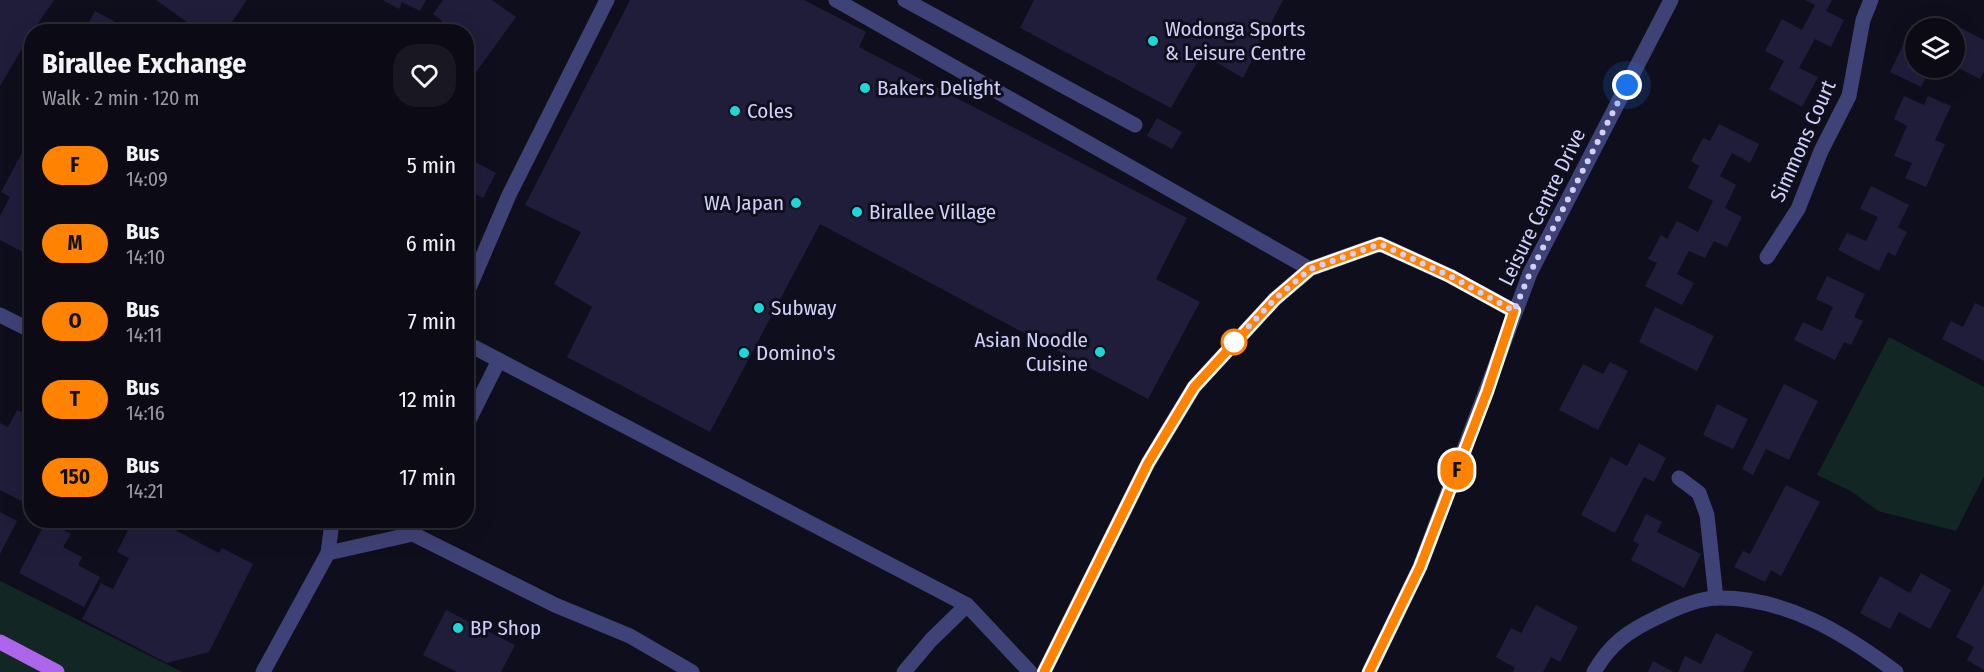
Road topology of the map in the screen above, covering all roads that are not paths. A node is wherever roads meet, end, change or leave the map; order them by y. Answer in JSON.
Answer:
{"nodes":[{"id":1,"x":607,"y":0,"type":"edge"},
{"id":2,"x":836,"y":0,"type":"edge"},
{"id":3,"x":905,"y":0,"type":"edge"},
{"id":4,"x":1671,"y":0,"type":"edge"},
{"id":5,"x":1871,"y":0,"type":"edge"},
{"id":6,"x":1135,"y":124,"type":"dead end"},
{"id":7,"x":1767,"y":257,"type":"dead end"},
{"id":8,"x":1310,"y":269,"type":"junction"},
{"id":9,"x":474,"y":276,"type":"edge"},
{"id":10,"x":1514,"y":311,"type":"junction"},
{"id":11,"x":0,"y":315,"type":"edge"},
{"id":12,"x":24,"y":327,"type":"edge"},
{"id":13,"x":474,"y":347,"type":"edge"},
{"id":14,"x":499,"y":360,"type":"junction"},
{"id":15,"x":474,"y":410,"type":"edge"},
{"id":16,"x":1679,"y":478,"type":"dead end"},
{"id":17,"x":330,"y":528,"type":"edge"},
{"id":18,"x":414,"y":528,"type":"edge"},
{"id":19,"x":419,"y":528,"type":"edge"},
{"id":20,"x":328,"y":553,"type":"junction"},
{"id":21,"x":1716,"y":597,"type":"junction"},
{"id":22,"x":967,"y":605,"type":"junction"},
{"id":23,"x":0,"y":642,"type":"edge"},
{"id":24,"x":57,"y":672,"type":"edge"},
{"id":25,"x":263,"y":672,"type":"edge"},
{"id":26,"x":692,"y":672,"type":"edge"},
{"id":27,"x":904,"y":672,"type":"edge"},
{"id":28,"x":1030,"y":672,"type":"edge"},
{"id":29,"x":1044,"y":672,"type":"edge"},
{"id":30,"x":1370,"y":672,"type":"edge"},
{"id":31,"x":1594,"y":672,"type":"edge"},
{"id":32,"x":1896,"y":672,"type":"edge"}],
"edges":[{"from":1,"to":9,"type":"street"},
{"from":2,"to":8,"type":"street"},
{"from":3,"to":6,"type":"street"},
{"from":4,"to":10,"type":"street","name":"Leisure Centre Drive"},
{"from":5,"to":7,"type":"street","name":"Simmons Court"},
{"from":8,"to":10,"type":"street"},
{"from":8,"to":29,"type":"street"},
{"from":10,"to":30,"type":"street","name":"Leisure Centre Drive"},
{"from":11,"to":12,"type":"street"},
{"from":13,"to":14,"type":"street"},
{"from":14,"to":15,"type":"street"},
{"from":14,"to":22,"type":"street"},
{"from":16,"to":21,"type":"street"},
{"from":17,"to":20,"type":"street"},
{"from":18,"to":20,"type":"street"},
{"from":19,"to":26,"type":"street"},
{"from":20,"to":25,"type":"street"},
{"from":21,"to":31,"type":"street"},
{"from":21,"to":32,"type":"street"},
{"from":22,"to":27,"type":"street"},
{"from":22,"to":28,"type":"street"},
{"from":23,"to":24,"type":"main road"}]}
